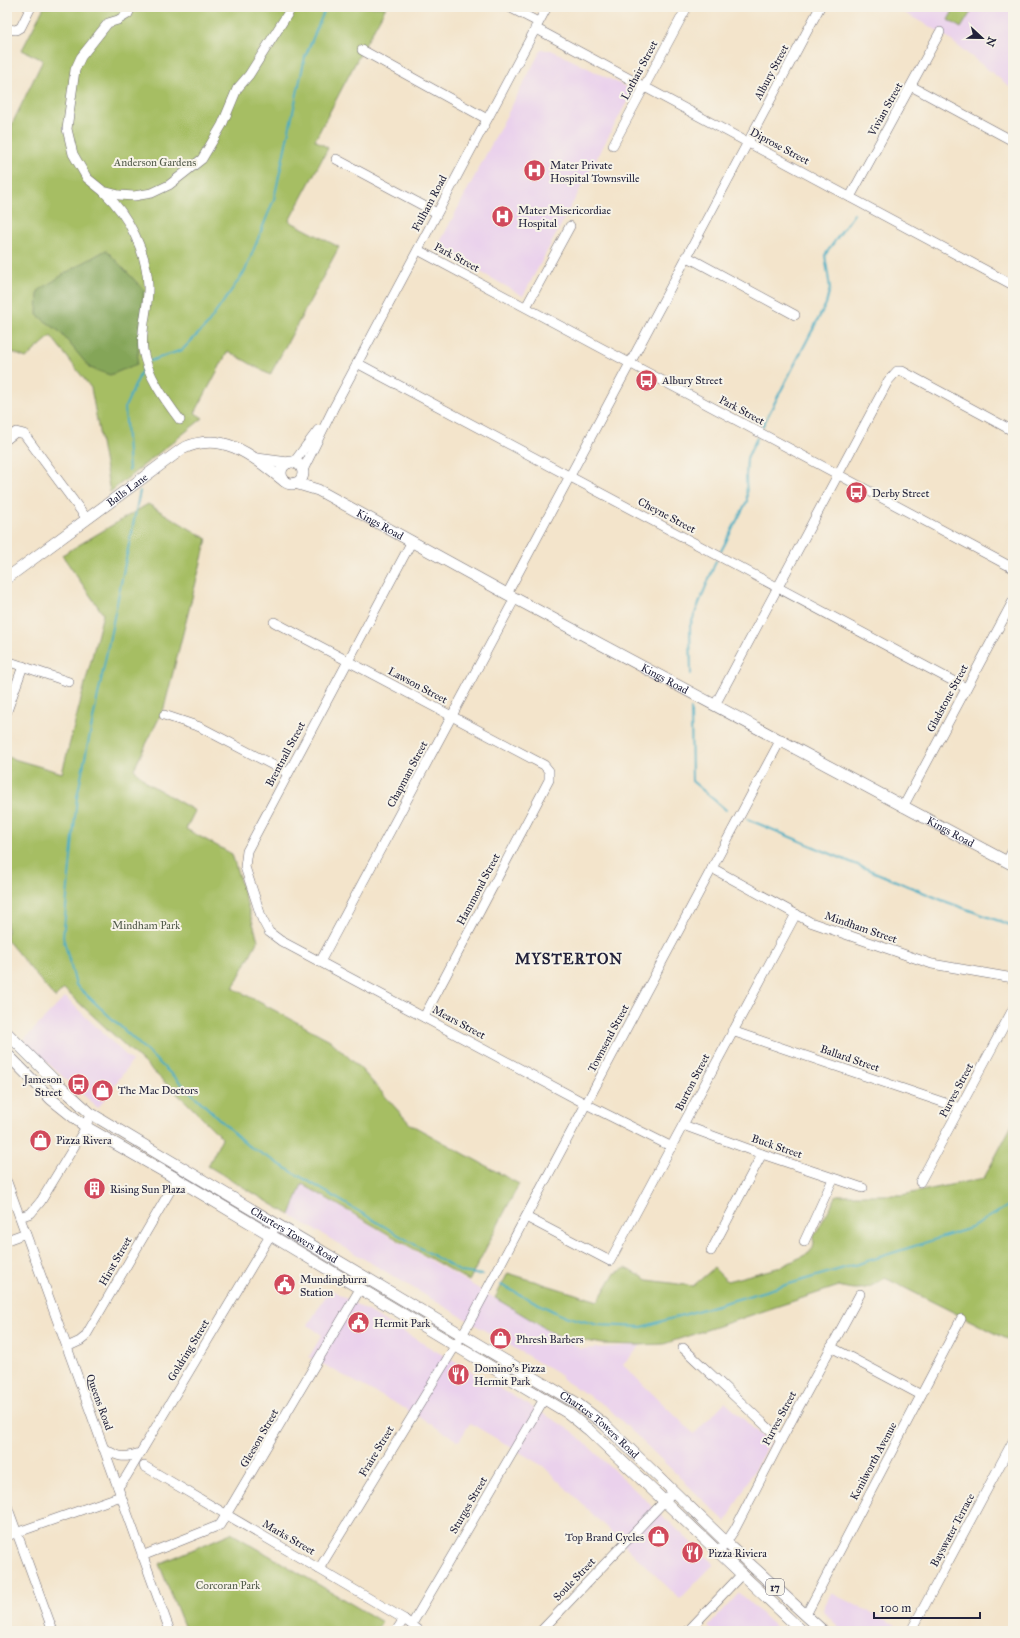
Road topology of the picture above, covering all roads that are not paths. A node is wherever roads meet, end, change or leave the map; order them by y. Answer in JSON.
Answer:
{"nodes":[{"id":1,"x":31,"y":7,"type":"edge"},
{"id":2,"x":131,"y":7,"type":"edge"},
{"id":3,"x":292,"y":7,"type":"edge"},
{"id":4,"x":509,"y":7,"type":"edge"},
{"id":5,"x":547,"y":7,"type":"edge"},
{"id":6,"x":687,"y":7,"type":"edge"},
{"id":7,"x":820,"y":7,"type":"edge"},
{"id":8,"x":537,"y":25,"type":"junction"},
{"id":9,"x":11,"y":30,"type":"edge"},
{"id":10,"x":940,"y":32,"type":"dead end"},
{"id":11,"x":362,"y":50,"type":"dead end"},
{"id":12,"x":644,"y":86,"type":"junction"},
{"id":13,"x":911,"y":86,"type":"junction"},
{"id":14,"x":487,"y":119,"type":"junction"},
{"id":15,"x":1013,"y":141,"type":"edge"},
{"id":16,"x":748,"y":142,"type":"junction"},
{"id":17,"x":613,"y":145,"type":"dead end"},
{"id":18,"x":336,"y":159,"type":"dead end"},
{"id":19,"x":103,"y":191,"type":"junction"},
{"id":20,"x":850,"y":197,"type":"junction"},
{"id":21,"x":437,"y":213,"type":"junction"},
{"id":22,"x":570,"y":226,"type":"dead end"},
{"id":23,"x":418,"y":250,"type":"junction"},
{"id":24,"x":686,"y":256,"type":"junction"},
{"id":25,"x":1013,"y":285,"type":"edge"},
{"id":26,"x":526,"y":307,"type":"junction"},
{"id":27,"x":795,"y":315,"type":"dead end"},
{"id":28,"x":357,"y":363,"type":"junction"},
{"id":29,"x":630,"y":363,"type":"junction"},
{"id":30,"x":333,"y":409,"type":"junction"},
{"id":31,"x":180,"y":420,"type":"dead end"},
{"id":32,"x":1013,"y":431,"type":"edge"},
{"id":33,"x":7,"y":439,"type":"edge"},
{"id":34,"x":256,"y":458,"type":"junction"},
{"id":35,"x":291,"y":462,"type":"junction"},
{"id":36,"x":303,"y":472,"type":"junction"},
{"id":37,"x":838,"y":474,"type":"junction"},
{"id":38,"x":569,"y":476,"type":"junction"},
{"id":39,"x":290,"y":482,"type":"junction"},
{"id":40,"x":318,"y":490,"type":"junction"},
{"id":41,"x":87,"y":519,"type":"junction"},
{"id":42,"x":412,"y":540,"type":"junction"},
{"id":43,"x":1013,"y":568,"type":"edge"},
{"id":44,"x":7,"y":578,"type":"edge"},
{"id":45,"x":777,"y":587,"type":"junction"},
{"id":46,"x":511,"y":596,"type":"junction"},
{"id":47,"x":1013,"y":601,"type":"edge"},
{"id":48,"x":274,"y":622,"type":"dead end"},
{"id":49,"x":7,"y":661,"type":"edge"},
{"id":50,"x":348,"y":662,"type":"junction"},
{"id":51,"x":23,"y":666,"type":"junction"},
{"id":52,"x":69,"y":682,"type":"dead end"},
{"id":53,"x":966,"y":688,"type":"junction"},
{"id":54,"x":715,"y":705,"type":"junction"},
{"id":55,"x":7,"y":711,"type":"edge"},
{"id":56,"x":164,"y":715,"type":"dead end"},
{"id":57,"x":452,"y":716,"type":"junction"},
{"id":58,"x":781,"y":740,"type":"junction"},
{"id":59,"x":550,"y":771,"type":"joint"},
{"id":60,"x":288,"y":773,"type":"junction"},
{"id":61,"x":903,"y":807,"type":"junction"},
{"id":62,"x":1013,"y":850,"type":"edge"},
{"id":63,"x":1010,"y":863,"type":"edge"},
{"id":64,"x":712,"y":868,"type":"junction"},
{"id":65,"x":796,"y":914,"type":"junction"},
{"id":66,"x":320,"y":962,"type":"junction"},
{"id":67,"x":1013,"y":978,"type":"edge"},
{"id":68,"x":1013,"y":1009,"type":"edge"},
{"id":69,"x":424,"y":1017,"type":"junction"},
{"id":70,"x":732,"y":1031,"type":"junction"},
{"id":71,"x":7,"y":1033,"type":"edge"},
{"id":72,"x":7,"y":1054,"type":"edge"},
{"id":73,"x":586,"y":1104,"type":"junction"},
{"id":74,"x":960,"y":1108,"type":"junction"},
{"id":75,"x":90,"y":1113,"type":"junction"},
{"id":76,"x":683,"y":1125,"type":"junction"},
{"id":77,"x":86,"y":1127,"type":"junction"},
{"id":78,"x":672,"y":1147,"type":"junction"},
{"id":79,"x":762,"y":1154,"type":"junction"},
{"id":80,"x":177,"y":1179,"type":"junction"},
{"id":81,"x":833,"y":1179,"type":"junction"},
{"id":82,"x":7,"y":1182,"type":"edge"},
{"id":83,"x":920,"y":1182,"type":"dead end"},
{"id":84,"x":863,"y":1188,"type":"dead end"},
{"id":85,"x":20,"y":1217,"type":"junction"},
{"id":86,"x":526,"y":1218,"type":"junction"},
{"id":87,"x":277,"y":1224,"type":"junction"},
{"id":88,"x":26,"y":1233,"type":"junction"},
{"id":89,"x":270,"y":1236,"type":"junction"},
{"id":90,"x":7,"y":1240,"type":"edge"},
{"id":91,"x":804,"y":1242,"type":"dead end"},
{"id":92,"x":711,"y":1251,"type":"dead end"},
{"id":93,"x":360,"y":1290,"type":"junction"},
{"id":94,"x":860,"y":1294,"type":"dead end"},
{"id":95,"x":961,"y":1319,"type":"dead end"},
{"id":96,"x":462,"y":1334,"type":"junction"},
{"id":97,"x":454,"y":1346,"type":"junction"},
{"id":98,"x":67,"y":1347,"type":"junction"},
{"id":99,"x":831,"y":1347,"type":"junction"},
{"id":100,"x":683,"y":1348,"type":"dead end"},
{"id":101,"x":921,"y":1395,"type":"junction"},
{"id":102,"x":544,"y":1399,"type":"junction"},
{"id":103,"x":781,"y":1440,"type":"junction"},
{"id":104,"x":1013,"y":1441,"type":"edge"},
{"id":105,"x":103,"y":1448,"type":"junction"},
{"id":106,"x":140,"y":1453,"type":"junction"},
{"id":107,"x":144,"y":1466,"type":"dead end"},
{"id":108,"x":674,"y":1491,"type":"junction"},
{"id":109,"x":120,"y":1492,"type":"junction"},
{"id":110,"x":665,"y":1501,"type":"junction"},
{"id":111,"x":7,"y":1506,"type":"edge"},
{"id":112,"x":227,"y":1515,"type":"junction"},
{"id":113,"x":17,"y":1532,"type":"junction"},
{"id":114,"x":7,"y":1536,"type":"edge"},
{"id":115,"x":727,"y":1543,"type":"junction"},
{"id":116,"x":719,"y":1552,"type":"junction"},
{"id":117,"x":142,"y":1556,"type":"junction"},
{"id":118,"x":319,"y":1569,"type":"junction"},
{"id":119,"x":742,"y":1574,"type":"junction"},
{"id":120,"x":806,"y":1615,"type":"junction"},
{"id":121,"x":404,"y":1619,"type":"junction"},
{"id":122,"x":412,"y":1624,"type":"junction"},
{"id":123,"x":53,"y":1631,"type":"edge"},
{"id":124,"x":170,"y":1631,"type":"edge"},
{"id":125,"x":396,"y":1631,"type":"edge"},
{"id":126,"x":420,"y":1631,"type":"edge"},
{"id":127,"x":541,"y":1631,"type":"edge"},
{"id":128,"x":688,"y":1631,"type":"edge"},
{"id":129,"x":802,"y":1631,"type":"edge"},
{"id":130,"x":823,"y":1631,"type":"edge"},
{"id":131,"x":911,"y":1631,"type":"edge"}],
"edges":[{"from":1,"to":9,"type":"street"},
{"from":2,"to":19,"type":"street"},
{"from":3,"to":19,"type":"street"},
{"from":4,"to":8,"type":"street","name":"Diprose Street"},
{"from":5,"to":8,"type":"street","name":"Fulham Road"},
{"from":6,"to":12,"type":"street","name":"Lothair Street"},
{"from":7,"to":16,"type":"street","name":"Albury Street"},
{"from":8,"to":12,"type":"street","name":"Diprose Street"},
{"from":8,"to":14,"type":"street","name":"Fulham Road"},
{"from":10,"to":13,"type":"street","name":"Vivian Street"},
{"from":11,"to":14,"type":"street"},
{"from":12,"to":16,"type":"street","name":"Diprose Street"},
{"from":12,"to":17,"type":"street","name":"Lothair Street"},
{"from":13,"to":15,"type":"street"},
{"from":13,"to":20,"type":"street","name":"Vivian Street"},
{"from":14,"to":21,"type":"street","name":"Fulham Road"},
{"from":16,"to":20,"type":"street","name":"Diprose Street"},
{"from":16,"to":24,"type":"street","name":"Albury Street"},
{"from":18,"to":21,"type":"street"},
{"from":19,"to":31,"type":"street"},
{"from":20,"to":25,"type":"street","name":"Diprose Street"},
{"from":21,"to":23,"type":"street","name":"Fulham Road"},
{"from":22,"to":26,"type":"street"},
{"from":23,"to":26,"type":"street","name":"Park Street"},
{"from":23,"to":28,"type":"street","name":"Fulham Road"},
{"from":24,"to":27,"type":"street"},
{"from":24,"to":29,"type":"street","name":"Albury Street"},
{"from":26,"to":29,"type":"street","name":"Park Street"},
{"from":28,"to":30,"type":"street","name":"Fulham Road"},
{"from":28,"to":38,"type":"street","name":"Cheyne Street"},
{"from":29,"to":37,"type":"street","name":"Park Street"},
{"from":29,"to":38,"type":"street","name":"Albury Street"},
{"from":30,"to":35,"type":"street","name":"Fulham Road"},
{"from":30,"to":36,"type":"street","name":"Fulham Road"},
{"from":32,"to":37,"type":"street"},
{"from":33,"to":41,"type":"street"},
{"from":34,"to":35,"type":"main road","name":"Balls Lane"},
{"from":34,"to":39,"type":"main road","name":"Balls Lane"},
{"from":34,"to":41,"type":"main road","name":"Balls Lane"},
{"from":35,"to":36,"type":"main road"},
{"from":35,"to":39,"type":"main road"},
{"from":36,"to":39,"type":"main road"},
{"from":36,"to":40,"type":"main road","name":"Kings Road"},
{"from":37,"to":43,"type":"street","name":"Park Street"},
{"from":37,"to":45,"type":"street"},
{"from":38,"to":45,"type":"street","name":"Cheyne Street"},
{"from":38,"to":46,"type":"street","name":"Albury Street"},
{"from":39,"to":40,"type":"main road","name":"Kings Road"},
{"from":40,"to":42,"type":"main road","name":"Kings Road"},
{"from":41,"to":44,"type":"main road","name":"Balls Lane"},
{"from":42,"to":46,"type":"main road","name":"Kings Road"},
{"from":42,"to":50,"type":"street","name":"Brentnall Street"},
{"from":45,"to":53,"type":"street","name":"Cheyne Street"},
{"from":45,"to":54,"type":"street"},
{"from":46,"to":54,"type":"main road","name":"Kings Road"},
{"from":46,"to":57,"type":"street","name":"Chapman Street"},
{"from":47,"to":53,"type":"street","name":"Gladstone Street"},
{"from":48,"to":50,"type":"street","name":"Lawson Street"},
{"from":49,"to":51,"type":"street"},
{"from":50,"to":57,"type":"street","name":"Lawson Street"},
{"from":50,"to":60,"type":"street","name":"Brentnall Street"},
{"from":51,"to":52,"type":"street"},
{"from":51,"to":55,"type":"street"},
{"from":53,"to":61,"type":"street","name":"Gladstone Street"},
{"from":54,"to":58,"type":"main road","name":"Kings Road"},
{"from":56,"to":60,"type":"street"},
{"from":57,"to":59,"type":"street","name":"Lawson Street"},
{"from":57,"to":66,"type":"street","name":"Chapman Street"},
{"from":58,"to":61,"type":"main road","name":"Kings Road"},
{"from":58,"to":64,"type":"street","name":"Townsend Street"},
{"from":59,"to":69,"type":"street","name":"Hammond Street"},
{"from":60,"to":66,"type":"street","name":"Brentnall Street"},
{"from":61,"to":63,"type":"main road","name":"Kings Road"},
{"from":62,"to":63,"type":"street"},
{"from":64,"to":65,"type":"street","name":"Mindham Street"},
{"from":64,"to":73,"type":"street","name":"Townsend Street"},
{"from":65,"to":67,"type":"street","name":"Mindham Street"},
{"from":65,"to":70,"type":"street","name":"Burton Street"},
{"from":66,"to":69,"type":"street","name":"Mears Street"},
{"from":68,"to":74,"type":"street","name":"Purves Street"},
{"from":69,"to":73,"type":"street","name":"Mears Street"},
{"from":70,"to":74,"type":"street","name":"Ballard Street"},
{"from":70,"to":76,"type":"street","name":"Burton Street"},
{"from":71,"to":75,"type":"main road","name":"Charters Towers Road","number":"17"},
{"from":72,"to":77,"type":"main road","name":"Charters Towers Road","number":"17"},
{"from":73,"to":78,"type":"street","name":"Mears Street"},
{"from":73,"to":86,"type":"street","name":"Townsend Street"},
{"from":74,"to":83,"type":"street","name":"Purves Street"},
{"from":75,"to":77,"type":"street"},
{"from":75,"to":87,"type":"main road","name":"Charters Towers Road","number":"17"},
{"from":76,"to":78,"type":"street","name":"Burton Street"},
{"from":76,"to":79,"type":"street","name":"Buck Street"},
{"from":77,"to":80,"type":"main road","name":"Charters Towers Road","number":"17"},
{"from":77,"to":85,"type":"street"},
{"from":78,"to":86,"type":"street","name":"Burton Street"},
{"from":79,"to":81,"type":"street","name":"Buck Street"},
{"from":79,"to":92,"type":"street"},
{"from":80,"to":89,"type":"main road","name":"Charters Towers Road","number":"17"},
{"from":80,"to":98,"type":"street","name":"Hirst Street"},
{"from":81,"to":84,"type":"street","name":"Buck Street"},
{"from":81,"to":91,"type":"street"},
{"from":82,"to":85,"type":"street","name":"Queens Road"},
{"from":85,"to":88,"type":"street","name":"Queens Road"},
{"from":86,"to":96,"type":"street","name":"Townsend Street"},
{"from":87,"to":89,"type":"street","name":"Goldring Street"},
{"from":87,"to":96,"type":"main road","name":"Charters Towers Road","number":"17"},
{"from":88,"to":90,"type":"street"},
{"from":88,"to":98,"type":"street","name":"Queens Road"},
{"from":89,"to":93,"type":"main road","name":"Charters Towers Road","number":"17"},
{"from":89,"to":106,"type":"street","name":"Goldring Street"},
{"from":93,"to":97,"type":"main road","name":"Charters Towers Road","number":"17"},
{"from":93,"to":112,"type":"street","name":"Gleeson Street"},
{"from":94,"to":99,"type":"street","name":"Purves Street"},
{"from":95,"to":101,"type":"street","name":"Kenilworth Avenue"},
{"from":96,"to":97,"type":"street","name":"Townsend Street"},
{"from":96,"to":108,"type":"main road","name":"Charters Towers Road","number":"17"},
{"from":97,"to":102,"type":"main road","name":"Charters Towers Road","number":"17"},
{"from":97,"to":118,"type":"street","name":"Fraire Street"},
{"from":98,"to":105,"type":"street","name":"Queens Road"},
{"from":99,"to":101,"type":"street"},
{"from":99,"to":103,"type":"street","name":"Purves Street"},
{"from":100,"to":103,"type":"street"},
{"from":101,"to":120,"type":"street","name":"Kenilworth Avenue"},
{"from":102,"to":110,"type":"main road","name":"Charters Towers Road","number":"17"},
{"from":102,"to":122,"type":"street","name":"Sturges Street"},
{"from":103,"to":115,"type":"street","name":"Purves Street"},
{"from":104,"to":131,"type":"street","name":"Bayswater Terrace"},
{"from":105,"to":106,"type":"street"},
{"from":105,"to":109,"type":"street","name":"Queens Road"},
{"from":106,"to":109,"type":"street","name":"Goldring Street"},
{"from":107,"to":112,"type":"street","name":"Marks Street"},
{"from":108,"to":110,"type":"street","name":"Soule Street"},
{"from":108,"to":115,"type":"main road","name":"Charters Towers Road","number":"17"},
{"from":109,"to":113,"type":"street"},
{"from":109,"to":117,"type":"street","name":"Queens Road"},
{"from":110,"to":116,"type":"main road","name":"Charters Towers Road","number":"17"},
{"from":110,"to":127,"type":"street","name":"Soule Street"},
{"from":111,"to":113,"type":"street"},
{"from":112,"to":117,"type":"street","name":"Gleeson Street"},
{"from":112,"to":118,"type":"street","name":"Marks Street"},
{"from":113,"to":114,"type":"street"},
{"from":113,"to":123,"type":"street"},
{"from":115,"to":116,"type":"street","name":"Purves Street"},
{"from":115,"to":120,"type":"main road","name":"Charters Towers Road","number":"17"},
{"from":116,"to":119,"type":"main road","name":"Charters Towers Road","number":"17"},
{"from":117,"to":124,"type":"street","name":"Queens Road"},
{"from":118,"to":121,"type":"street","name":"Marks Street"},
{"from":119,"to":128,"type":"street"},
{"from":119,"to":129,"type":"main road","name":"Charters Towers Road","number":"17"},
{"from":120,"to":130,"type":"main road","name":"Charters Towers Road","number":"17"},
{"from":121,"to":122,"type":"street","name":"Marks Street"},
{"from":121,"to":125,"type":"street"},
{"from":122,"to":126,"type":"street","name":"Marks Street"}]}
